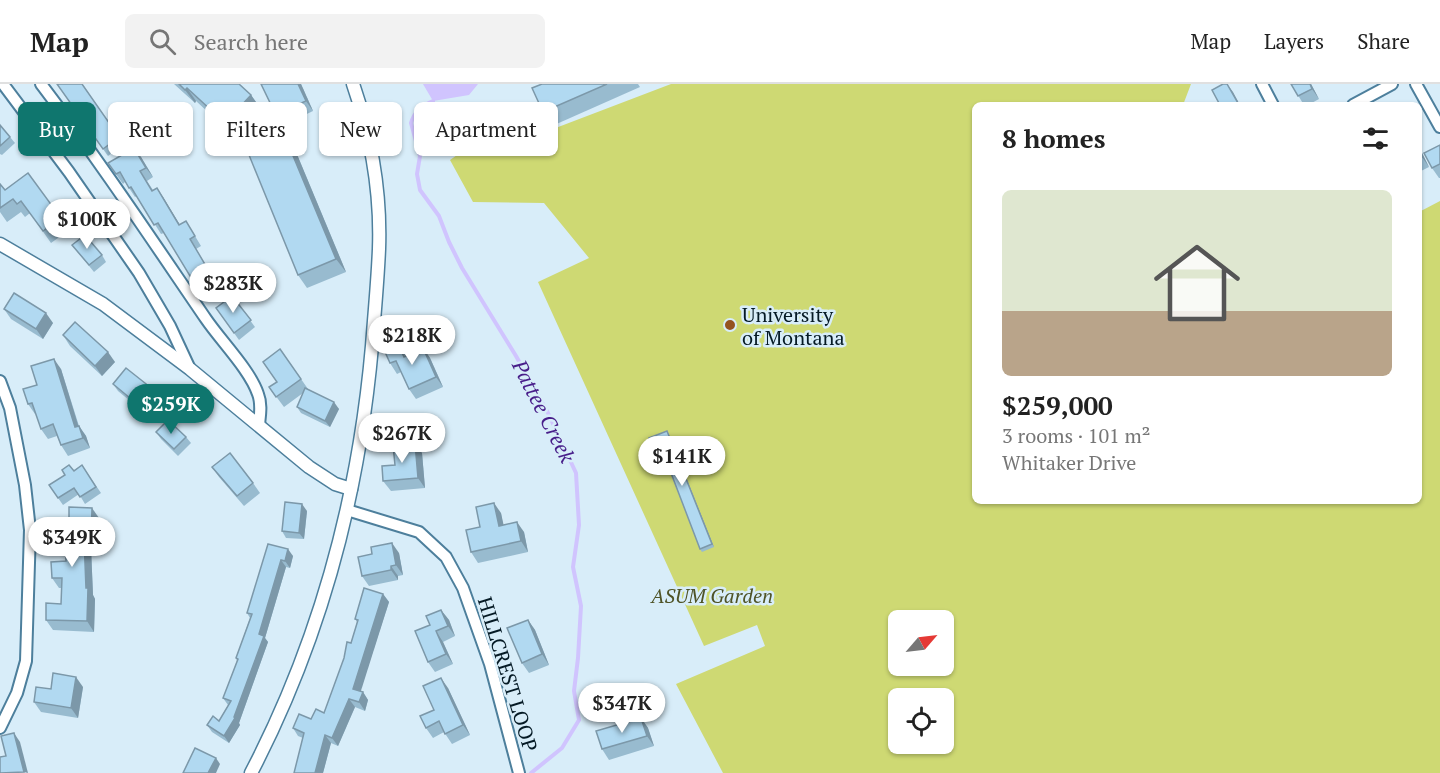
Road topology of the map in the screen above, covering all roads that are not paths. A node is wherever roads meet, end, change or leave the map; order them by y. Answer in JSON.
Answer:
{"nodes":[{"id":1,"x":3,"y":84,"type":"edge"},
{"id":2,"x":41,"y":84,"type":"edge"},
{"id":3,"x":353,"y":84,"type":"edge"},
{"id":4,"x":1262,"y":84,"type":"edge"},
{"id":5,"x":1392,"y":84,"type":"edge"},
{"id":6,"x":1416,"y":84,"type":"edge"},
{"id":7,"x":1271,"y":102,"type":"edge"},
{"id":8,"x":1359,"y":102,"type":"edge"},
{"id":9,"x":1440,"y":127,"type":"edge"},
{"id":10,"x":2,"y":248,"type":"edge"},
{"id":11,"x":190,"y":369,"type":"junction"},
{"id":12,"x":0,"y":381,"type":"edge"},
{"id":13,"x":259,"y":425,"type":"junction"},
{"id":14,"x":351,"y":489,"type":"junction"},
{"id":15,"x":347,"y":510,"type":"junction"},
{"id":16,"x":0,"y":728,"type":"edge"},
{"id":17,"x":251,"y":773,"type":"edge"},
{"id":18,"x":519,"y":773,"type":"edge"}],
"edges":[{"from":1,"to":11,"type":"street"},
{"from":2,"to":13,"type":"street"},
{"from":3,"to":14,"type":"street"},
{"from":4,"to":7,"type":"street"},
{"from":5,"to":8,"type":"street"},
{"from":6,"to":9,"type":"street"},
{"from":10,"to":11,"type":"street"},
{"from":11,"to":13,"type":"street"},
{"from":12,"to":16,"type":"street"},
{"from":13,"to":14,"type":"street"},
{"from":14,"to":15,"type":"street"},
{"from":15,"to":17,"type":"street"},
{"from":15,"to":18,"type":"street","name":"HILLCREST LOOP"}]}
